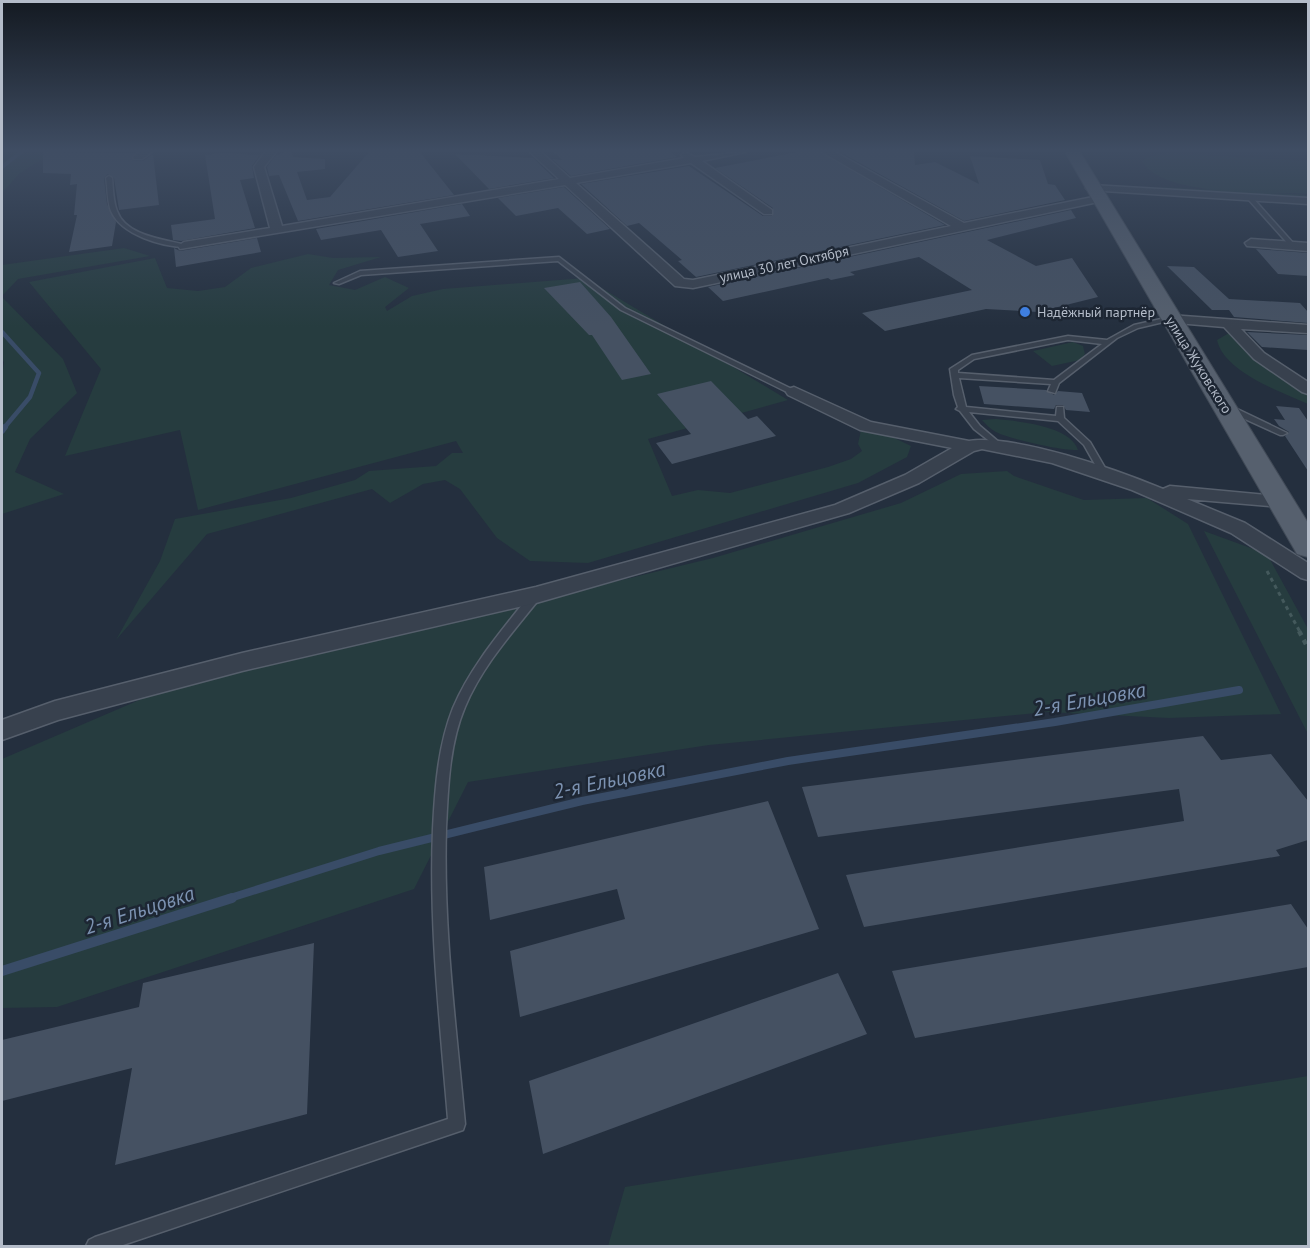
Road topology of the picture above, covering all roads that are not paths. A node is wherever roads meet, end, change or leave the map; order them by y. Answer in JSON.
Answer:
{"nodes":[{"id":1,"x":115,"y":210,"type":"edge"},
{"id":2,"x":271,"y":210,"type":"edge"},
{"id":3,"x":402,"y":210,"type":"edge"},
{"id":4,"x":601,"y":210,"type":"edge"},
{"id":5,"x":765,"y":210,"type":"edge"},
{"id":6,"x":932,"y":210,"type":"edge"},
{"id":7,"x":1026,"y":210,"type":"edge"},
{"id":8,"x":1105,"y":210,"type":"edge"},
{"id":9,"x":1261,"y":210,"type":"edge"},
{"id":10,"x":768,"y":212,"type":"dead end"},
{"id":11,"x":960,"y":226,"type":"junction"},
{"id":12,"x":277,"y":231,"type":"junction"},
{"id":13,"x":1251,"y":243,"type":"dead end"},
{"id":14,"x":1292,"y":245,"type":"junction"},
{"id":15,"x":184,"y":246,"type":"joint"},
{"id":16,"x":1308,"y":246,"type":"edge"},
{"id":17,"x":337,"y":283,"type":"dead end"},
{"id":18,"x":1170,"y":319,"type":"junction"},
{"id":19,"x":1228,"y":323,"type":"junction"},
{"id":20,"x":1308,"y":328,"type":"edge"},
{"id":21,"x":1108,"y":342,"type":"junction"},
{"id":22,"x":955,"y":375,"type":"junction"},
{"id":23,"x":1056,"y":382,"type":"junction"},
{"id":24,"x":1308,"y":388,"type":"edge"},
{"id":25,"x":1052,"y":391,"type":"dead end"},
{"id":26,"x":794,"y":392,"type":"joint"},
{"id":27,"x":1225,"y":407,"type":"junction"},
{"id":28,"x":960,"y":409,"type":"junction"},
{"id":29,"x":1283,"y":433,"type":"dead end"},
{"id":30,"x":997,"y":445,"type":"junction"},
{"id":31,"x":969,"y":446,"type":"junction"},
{"id":32,"x":1104,"y":472,"type":"junction"},
{"id":33,"x":1139,"y":486,"type":"junction"},
{"id":34,"x":1280,"y":501,"type":"junction"},
{"id":35,"x":1308,"y":547,"type":"edge"},
{"id":36,"x":1308,"y":573,"type":"edge"},
{"id":37,"x":536,"y":596,"type":"junction"},
{"id":38,"x":2,"y":730,"type":"edge"},
{"id":39,"x":95,"y":1246,"type":"edge"}],
"edges":[{"from":1,"to":15,"type":"lane"},
{"from":2,"to":12,"type":"street"},
{"from":3,"to":12,"type":"street"},
{"from":4,"to":11,"type":"street","name":"улица 30 лет Октября"},
{"from":5,"to":10,"type":"street"},
{"from":6,"to":11,"type":"street"},
{"from":7,"to":11,"type":"street","name":"улица 30 лет Октября"},
{"from":8,"to":18,"type":"main road","name":"улица Жуковского"},
{"from":9,"to":14,"type":"lane"},
{"from":12,"to":15,"type":"street"},
{"from":13,"to":14,"type":"street"},
{"from":14,"to":16,"type":"street"},
{"from":17,"to":26,"type":"lane"},
{"from":18,"to":19,"type":"street"},
{"from":18,"to":21,"type":"lane"},
{"from":18,"to":27,"type":"main road","name":"улица Жуковского"},
{"from":19,"to":20,"type":"street"},
{"from":19,"to":24,"type":"street"},
{"from":21,"to":22,"type":"lane"},
{"from":21,"to":23,"type":"lane"},
{"from":22,"to":23,"type":"lane"},
{"from":22,"to":28,"type":"lane"},
{"from":23,"to":25,"type":"lane"},
{"from":26,"to":31,"type":"street"},
{"from":27,"to":29,"type":"lane"},
{"from":27,"to":34,"type":"main road","name":"улица Жуковского"},
{"from":28,"to":30,"type":"lane"},
{"from":28,"to":32,"type":"lane"},
{"from":30,"to":31,"type":"street"},
{"from":30,"to":32,"type":"street"},
{"from":31,"to":37,"type":"street"},
{"from":32,"to":33,"type":"street"},
{"from":33,"to":34,"type":"street"},
{"from":33,"to":36,"type":"street"},
{"from":34,"to":35,"type":"main road","name":"улица Жуковского"},
{"from":37,"to":38,"type":"street"},
{"from":37,"to":39,"type":"lane"}]}
